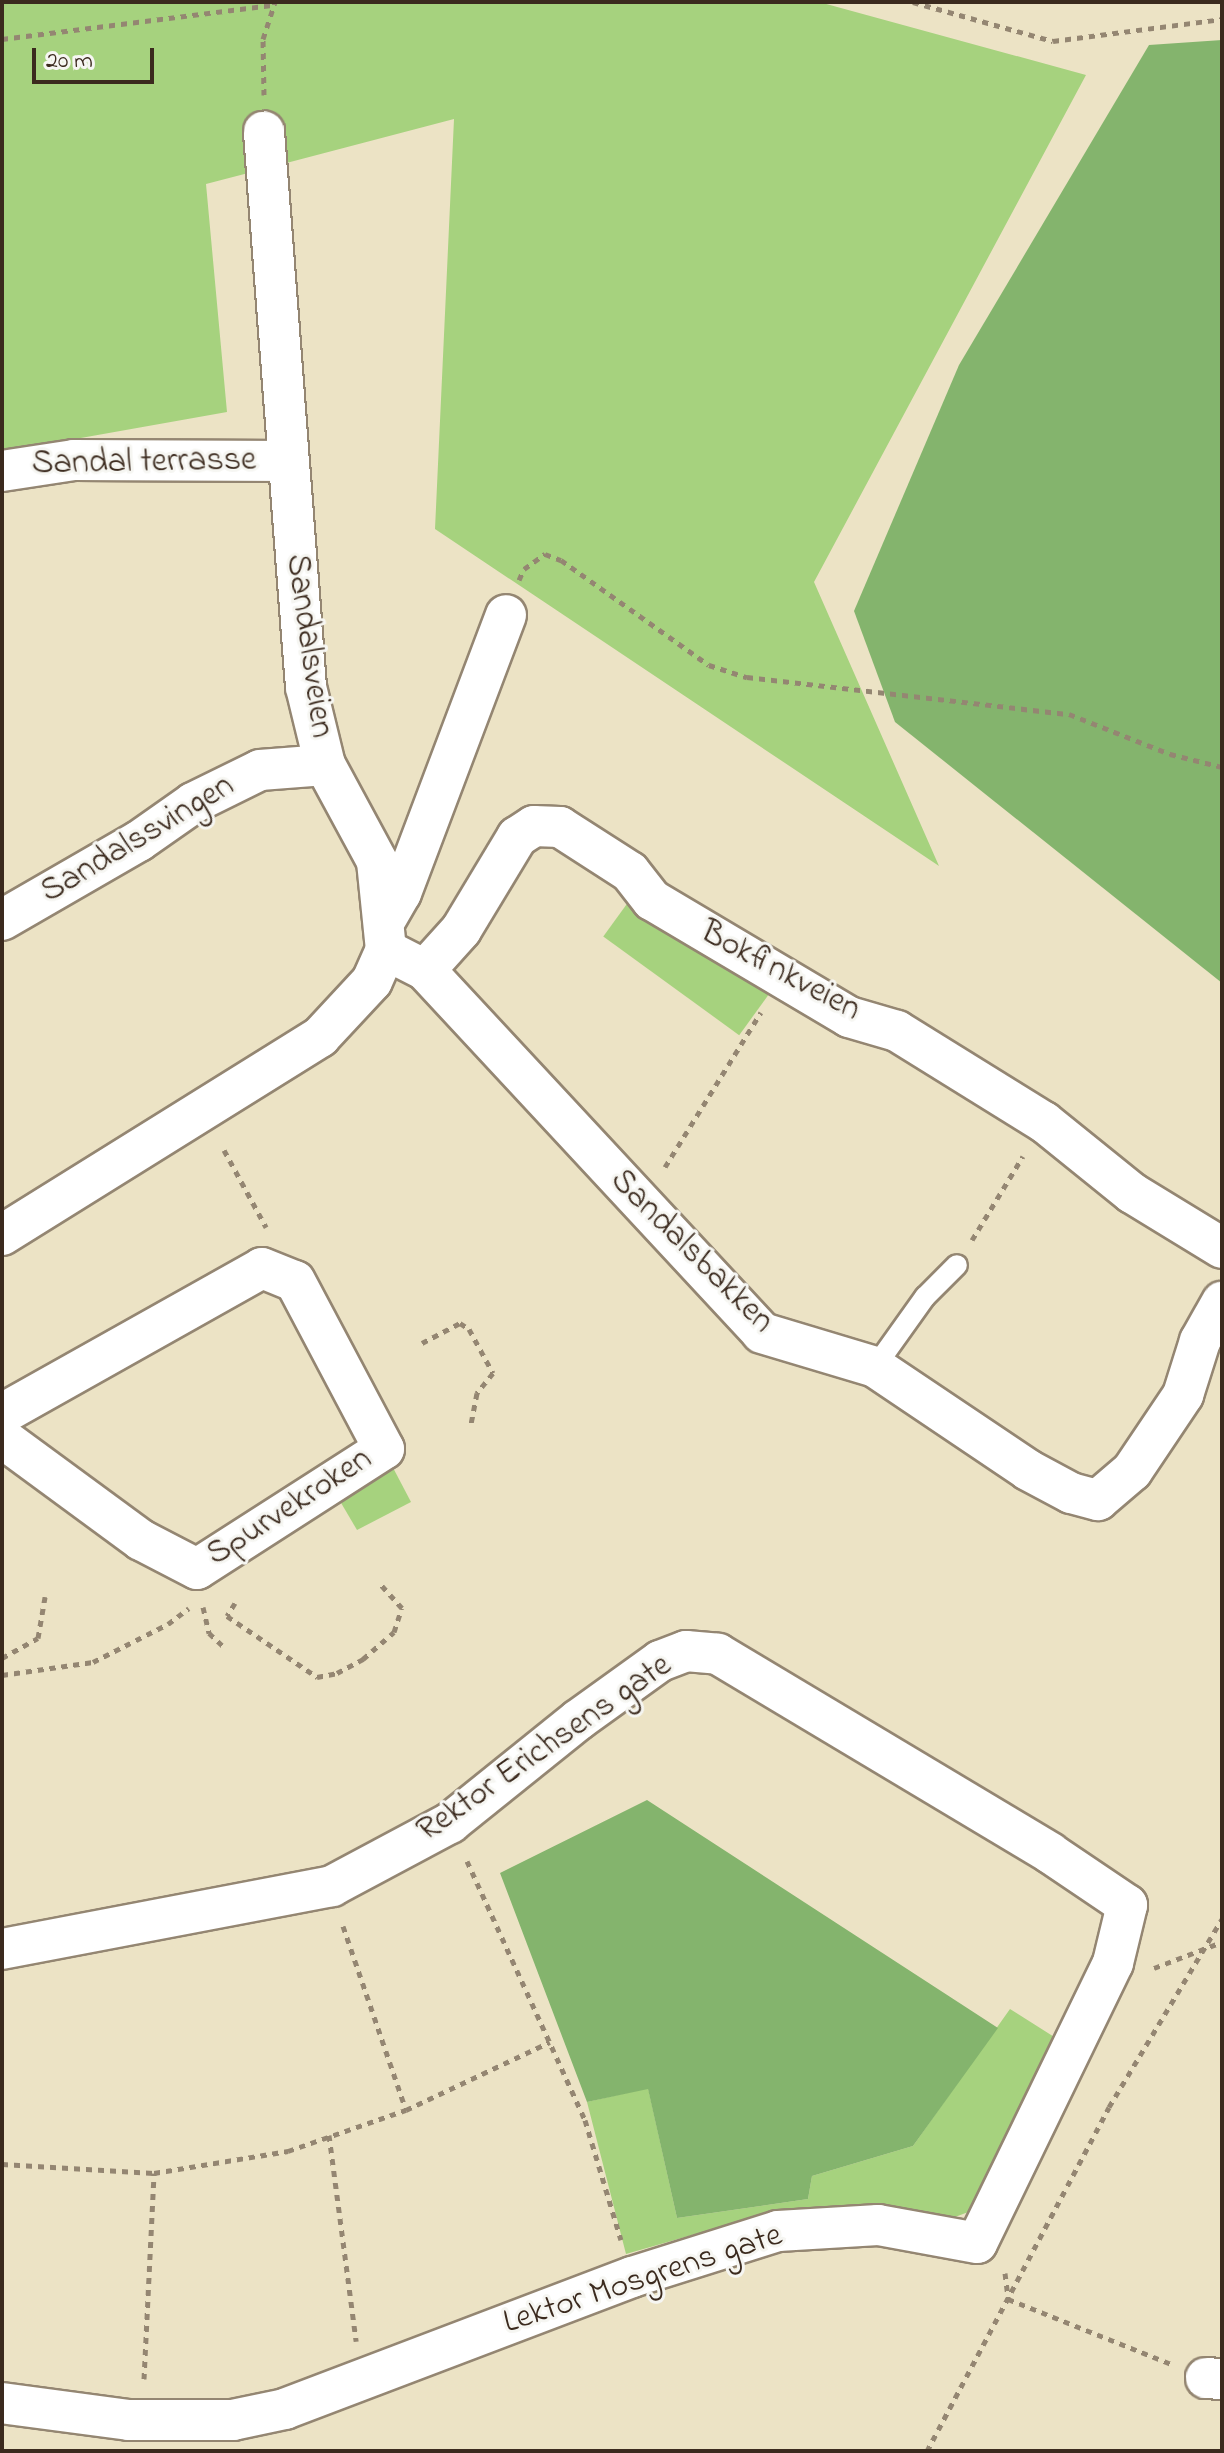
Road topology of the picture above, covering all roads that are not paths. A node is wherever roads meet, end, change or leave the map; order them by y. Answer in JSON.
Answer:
{"nodes":[{"id":1,"x":264,"y":132,"type":"road end"},
{"id":2,"x":288,"y":461,"type":"junction"},
{"id":3,"x":2,"y":471,"type":"edge"},
{"id":4,"x":506,"y":615,"type":"road end"},
{"id":5,"x":325,"y":765,"type":"junction"},
{"id":6,"x":2,"y":920,"type":"edge"},
{"id":7,"x":386,"y":934,"type":"junction"},
{"id":8,"x":425,"y":970,"type":"junction"},
{"id":9,"x":2,"y":1235,"type":"edge"},
{"id":10,"x":1222,"y":1248,"type":"edge"},
{"id":11,"x":957,"y":1265,"type":"road end"},
{"id":12,"x":1222,"y":1302,"type":"edge"},
{"id":13,"x":875,"y":1367,"type":"junction"},
{"id":14,"x":2,"y":1414,"type":"edge"},
{"id":15,"x":2,"y":1438,"type":"edge"},
{"id":16,"x":2,"y":1949,"type":"edge"},
{"id":17,"x":977,"y":2243,"type":"joint"},
{"id":18,"x":2,"y":2403,"type":"edge"}],
"edges":[{"from":1,"to":2,"type":"street","name":"Sandalsveien"},
{"from":2,"to":3,"type":"street","name":"Sandal terrasse"},
{"from":2,"to":5,"type":"street","name":"Sandalsveien"},
{"from":4,"to":7,"type":"street"},
{"from":5,"to":6,"type":"street","name":"Sandalssvingen"},
{"from":5,"to":7,"type":"street","name":"Sandalsveien"},
{"from":7,"to":8,"type":"street","name":"Sandalsbakken"},
{"from":7,"to":9,"type":"street"},
{"from":8,"to":10,"type":"street","name":"Bokfinkveien"},
{"from":8,"to":13,"type":"street","name":"Sandalsbakken"},
{"from":11,"to":13,"type":"lane"},
{"from":12,"to":13,"type":"street","name":"Sandalsbakken"},
{"from":14,"to":15,"type":"street","name":"Spurvekroken"},
{"from":16,"to":17,"type":"street","name":"Rektor Erichsens gate"},
{"from":17,"to":18,"type":"street","name":"Lektor Mosgrens gate"}]}
